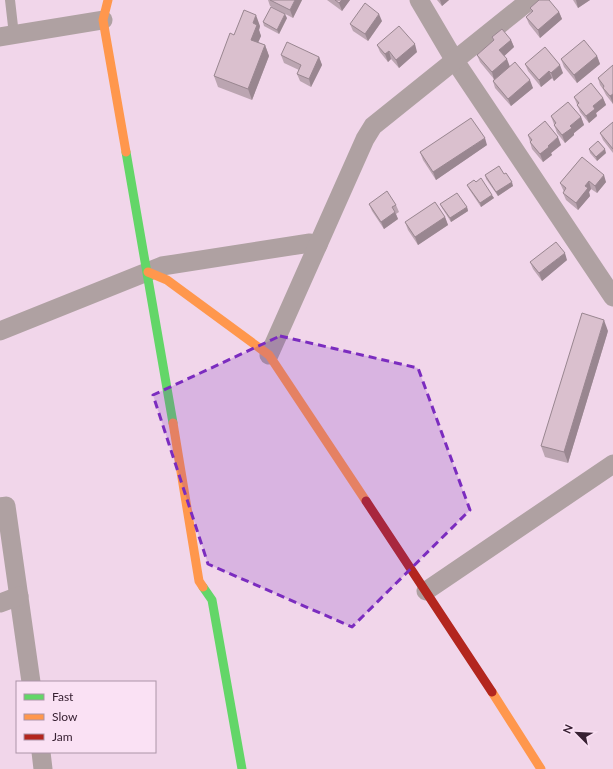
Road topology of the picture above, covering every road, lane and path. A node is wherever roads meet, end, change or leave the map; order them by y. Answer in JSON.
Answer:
{"nodes":[{"id":1,"x":10,"y":0,"type":"edge"},
{"id":2,"x":108,"y":0,"type":"edge"},
{"id":3,"x":419,"y":0,"type":"edge"},
{"id":4,"x":530,"y":0,"type":"edge"},
{"id":5,"x":103,"y":20,"type":"junction"},
{"id":6,"x":7,"y":36,"type":"edge"},
{"id":7,"x":455,"y":61,"type":"junction"},
{"id":8,"x":318,"y":245,"type":"junction"},
{"id":9,"x":148,"y":272,"type":"junction"},
{"id":10,"x":613,"y":297,"type":"edge"},
{"id":11,"x":0,"y":331,"type":"edge"},
{"id":12,"x":269,"y":355,"type":"junction"},
{"id":13,"x":613,"y":464,"type":"edge"},
{"id":14,"x":0,"y":507,"type":"edge"},
{"id":15,"x":426,"y":591,"type":"junction"},
{"id":16,"x":19,"y":596,"type":"junction"},
{"id":17,"x":0,"y":603,"type":"edge"},
{"id":18,"x":31,"y":681,"type":"edge"},
{"id":19,"x":41,"y":753,"type":"edge"},
{"id":20,"x":43,"y":769,"type":"edge"},
{"id":21,"x":242,"y":769,"type":"edge"},
{"id":22,"x":541,"y":769,"type":"edge"}],
"edges":[{"from":1,"to":6,"type":"lane"},
{"from":2,"to":5,"type":"street"},
{"from":3,"to":7,"type":"street"},
{"from":4,"to":7,"type":"street"},
{"from":5,"to":6,"type":"street"},
{"from":5,"to":9,"type":"street"},
{"from":7,"to":8,"type":"street"},
{"from":7,"to":10,"type":"street"},
{"from":8,"to":9,"type":"street"},
{"from":8,"to":12,"type":"street"},
{"from":9,"to":11,"type":"street"},
{"from":9,"to":12,"type":"street"},
{"from":9,"to":21,"type":"street"},
{"from":12,"to":15,"type":"street"},
{"from":13,"to":15,"type":"street"},
{"from":14,"to":16,"type":"street"},
{"from":15,"to":22,"type":"street"},
{"from":16,"to":17,"type":"street"},
{"from":16,"to":18,"type":"street"},
{"from":19,"to":20,"type":"street"}]}
